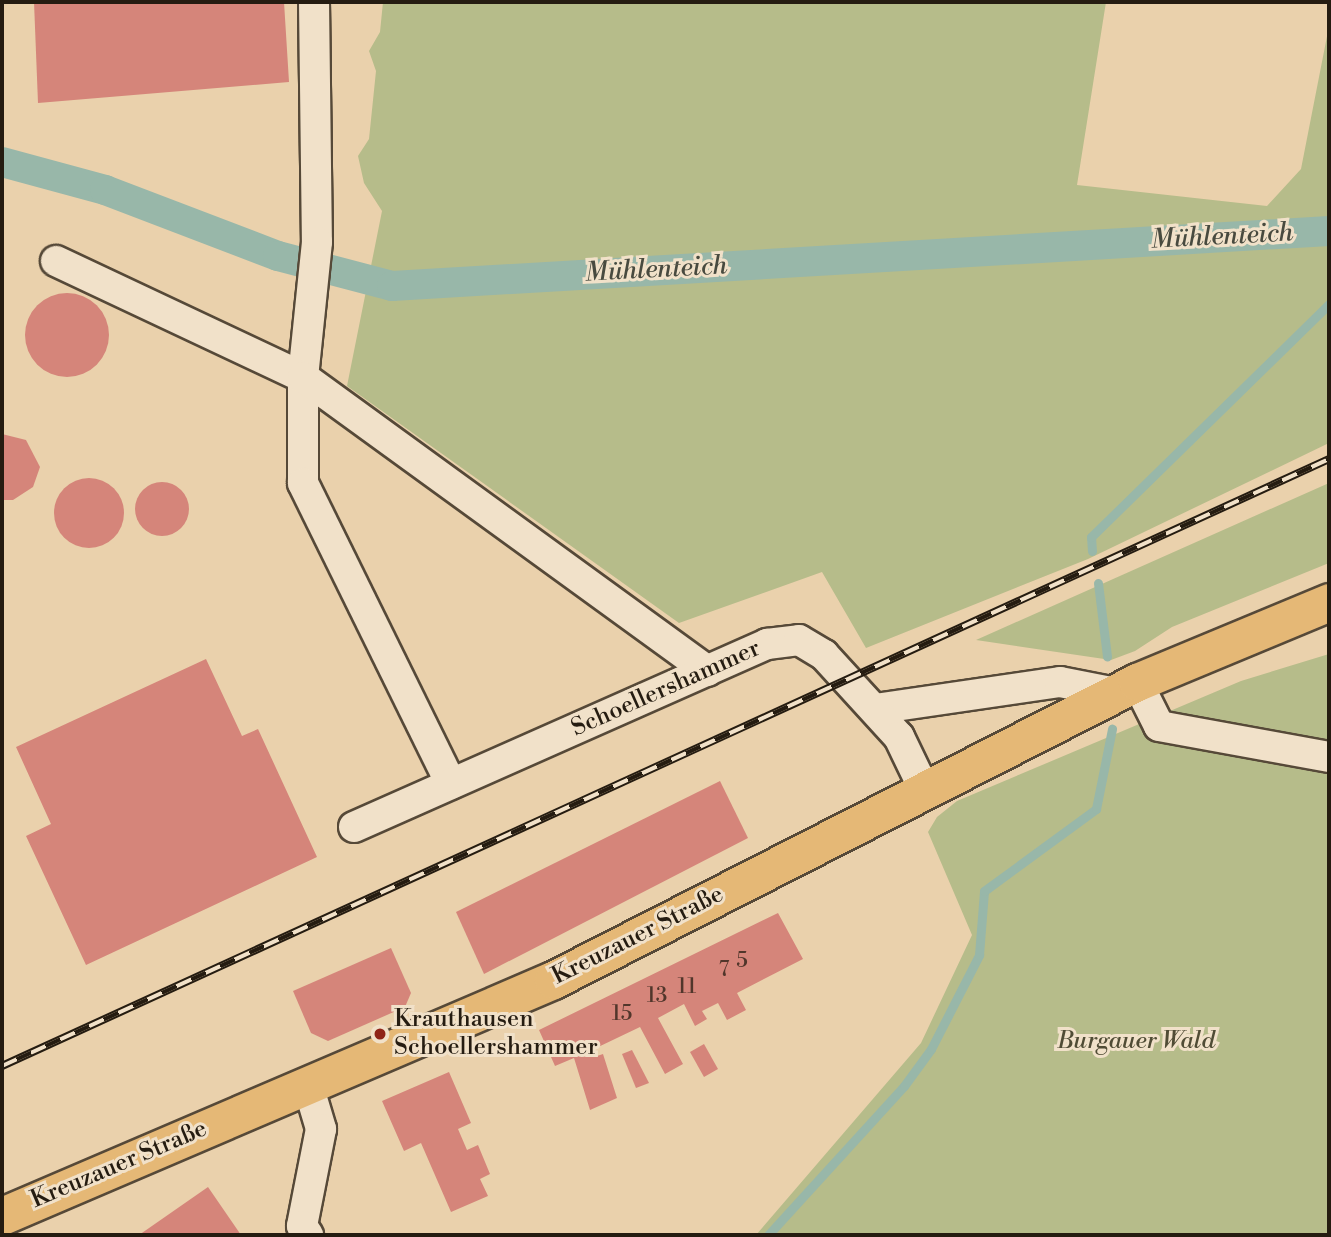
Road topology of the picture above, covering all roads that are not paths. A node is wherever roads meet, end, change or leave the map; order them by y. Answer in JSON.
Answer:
{"nodes":[{"id":1,"x":314,"y":2,"type":"edge"},
{"id":2,"x":56,"y":261,"type":"dead end"},
{"id":3,"x":303,"y":377,"type":"junction"},
{"id":4,"x":1329,"y":602,"type":"edge"},
{"id":5,"x":707,"y":670,"type":"junction"},
{"id":6,"x":1133,"y":684,"type":"junction"},
{"id":7,"x":875,"y":709,"type":"junction"},
{"id":8,"x":1329,"y":757,"type":"edge"},
{"id":9,"x":451,"y":784,"type":"junction"},
{"id":10,"x":923,"y":789,"type":"junction"},
{"id":11,"x":354,"y":827,"type":"dead end"},
{"id":12,"x":308,"y":1085,"type":"junction"},
{"id":13,"x":2,"y":1216,"type":"edge"},
{"id":14,"x":308,"y":1235,"type":"edge"}],
"edges":[{"from":1,"to":3,"type":"lane"},
{"from":2,"to":3,"type":"lane"},
{"from":3,"to":5,"type":"lane"},
{"from":3,"to":9,"type":"lane"},
{"from":4,"to":6,"type":"main road","name":"Kreuzauer Straße"},
{"from":5,"to":7,"type":"lane","name":"Schoellershammer"},
{"from":5,"to":9,"type":"lane","name":"Schoellershammer"},
{"from":6,"to":7,"type":"lane"},
{"from":6,"to":8,"type":"lane"},
{"from":6,"to":10,"type":"main road","name":"Kreuzauer Straße"},
{"from":7,"to":10,"type":"lane","name":"Schoellershammer"},
{"from":9,"to":11,"type":"lane","name":"Schoellershammer"},
{"from":10,"to":12,"type":"main road","name":"Kreuzauer Straße"},
{"from":12,"to":13,"type":"main road","name":"Kreuzauer Straße"},
{"from":12,"to":14,"type":"lane"}]}
